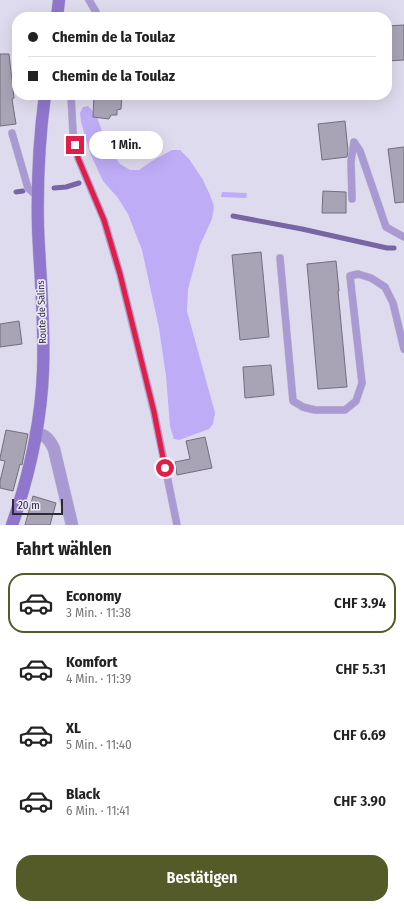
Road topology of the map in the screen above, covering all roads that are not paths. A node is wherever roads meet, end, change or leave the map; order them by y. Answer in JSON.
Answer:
{"nodes":[{"id":1,"x":59,"y":0,"type":"edge"},
{"id":2,"x":89,"y":0,"type":"edge"},
{"id":3,"x":59,"y":12,"type":"edge"},
{"id":4,"x":96,"y":12,"type":"edge"},
{"id":5,"x":44,"y":100,"type":"edge"},
{"id":6,"x":72,"y":100,"type":"edge"},
{"id":7,"x":12,"y":133,"type":"dead end"},
{"id":8,"x":38,"y":197,"type":"junction"},
{"id":9,"x":352,"y":199,"type":"dead end"},
{"id":10,"x":404,"y":237,"type":"edge"},
{"id":11,"x":280,"y":258,"type":"dead end"},
{"id":12,"x":404,"y":349,"type":"edge"},
{"id":13,"x":36,"y":433,"type":"junction"},
{"id":14,"x":12,"y":525,"type":"edge"},
{"id":15,"x":72,"y":525,"type":"edge"},
{"id":16,"x":177,"y":525,"type":"edge"}],
"edges":[{"from":1,"to":3,"type":"street"},
{"from":2,"to":4,"type":"lane"},
{"from":5,"to":8,"type":"street","name":"Route de Salins"},
{"from":6,"to":16,"type":"lane"},
{"from":7,"to":8,"type":"lane"},
{"from":8,"to":13,"type":"street","name":"Route de Salins"},
{"from":9,"to":10,"type":"lane"},
{"from":11,"to":12,"type":"lane"},
{"from":13,"to":14,"type":"street","name":"Route de Salins"},
{"from":13,"to":15,"type":"street"}]}
